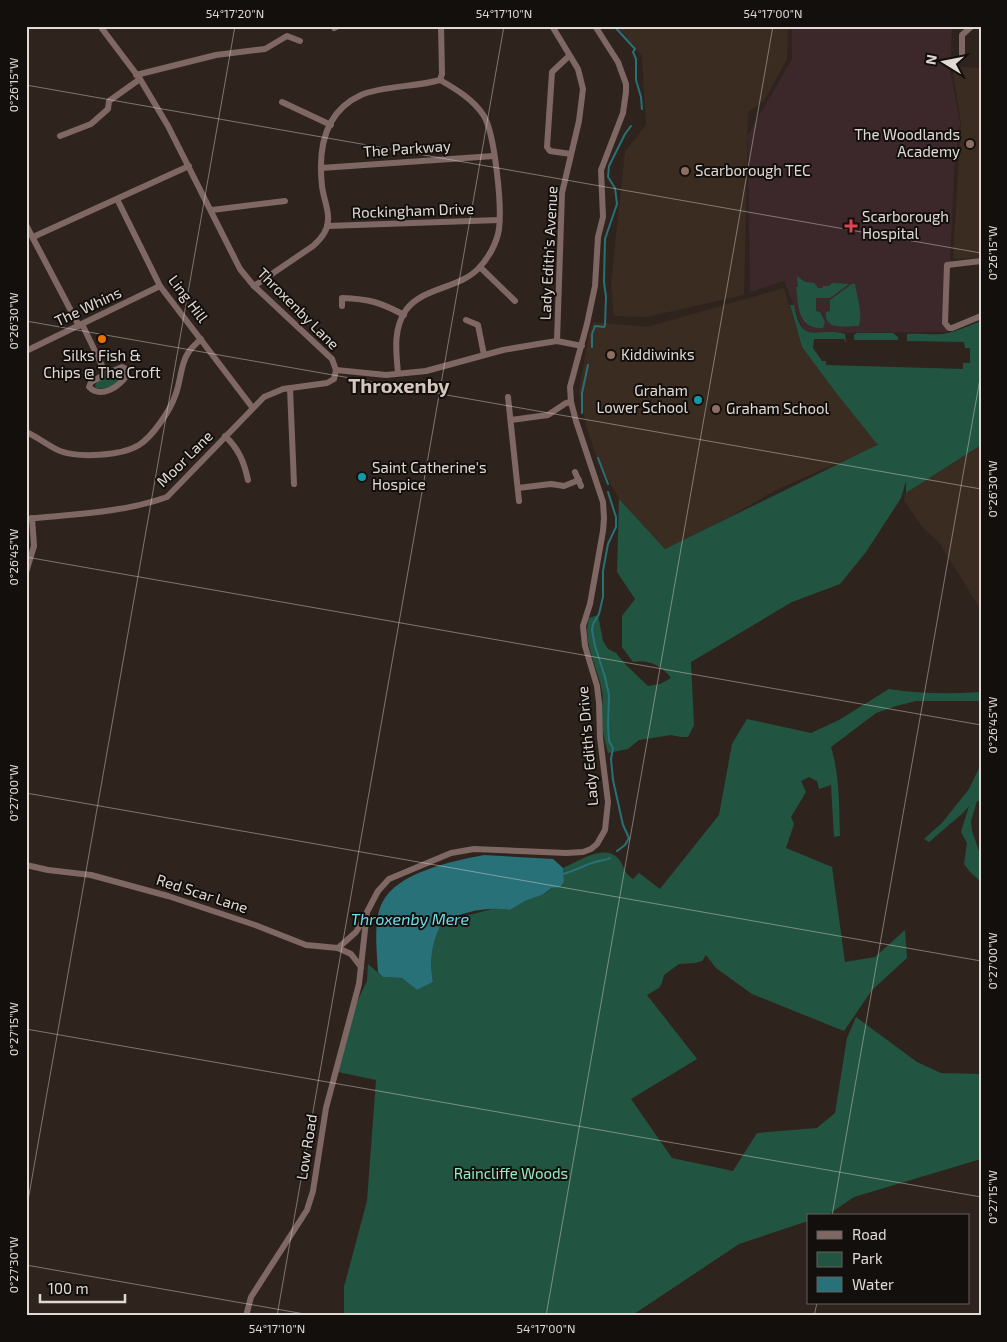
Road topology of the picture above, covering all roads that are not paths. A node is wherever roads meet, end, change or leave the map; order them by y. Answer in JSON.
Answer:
{"nodes":[{"id":1,"x":100,"y":26,"type":"edge"},
{"id":2,"x":441,"y":26,"type":"edge"},
{"id":3,"x":552,"y":26,"type":"edge"},
{"id":4,"x":594,"y":26,"type":"edge"},
{"id":5,"x":972,"y":26,"type":"edge"},
{"id":6,"x":300,"y":41,"type":"dead end"},
{"id":7,"x":962,"y":55,"type":"dead end"},
{"id":8,"x":569,"y":56,"type":"junction"},
{"id":9,"x":138,"y":77,"type":"junction"},
{"id":10,"x":440,"y":80,"type":"junction"},
{"id":11,"x":282,"y":102,"type":"dead end"},
{"id":12,"x":331,"y":125,"type":"junction"},
{"id":13,"x":60,"y":136,"type":"dead end"},
{"id":14,"x":571,"y":154,"type":"junction"},
{"id":15,"x":494,"y":156,"type":"junction"},
{"id":16,"x":188,"y":166,"type":"junction"},
{"id":17,"x":321,"y":168,"type":"junction"},
{"id":18,"x":117,"y":198,"type":"junction"},
{"id":19,"x":285,"y":201,"type":"dead end"},
{"id":20,"x":212,"y":210,"type":"junction"},
{"id":21,"x":499,"y":220,"type":"junction"},
{"id":22,"x":26,"y":225,"type":"edge"},
{"id":23,"x":327,"y":226,"type":"junction"},
{"id":24,"x":32,"y":237,"type":"junction"},
{"id":25,"x":981,"y":261,"type":"edge"},
{"id":26,"x":480,"y":267,"type":"junction"},
{"id":27,"x":160,"y":286,"type":"junction"},
{"id":28,"x":254,"y":286,"type":"junction"},
{"id":29,"x":516,"y":301,"type":"dead end"},
{"id":30,"x":342,"y":306,"type":"dead end"},
{"id":31,"x":404,"y":315,"type":"junction"},
{"id":32,"x":981,"y":316,"type":"edge"},
{"id":33,"x":466,"y":320,"type":"dead end"},
{"id":34,"x":80,"y":325,"type":"junction"},
{"id":35,"x":201,"y":338,"type":"junction"},
{"id":36,"x":557,"y":341,"type":"junction"},
{"id":37,"x":582,"y":346,"type":"junction"},
{"id":38,"x":26,"y":350,"type":"edge"},
{"id":39,"x":484,"y":355,"type":"junction"},
{"id":40,"x":336,"y":370,"type":"junction"},
{"id":41,"x":398,"y":373,"type":"junction"},
{"id":42,"x":106,"y":374,"type":"junction"},
{"id":43,"x":290,"y":388,"type":"junction"},
{"id":44,"x":508,"y":398,"type":"dead end"},
{"id":45,"x":571,"y":402,"type":"junction"},
{"id":46,"x":252,"y":407,"type":"junction"},
{"id":47,"x":511,"y":420,"type":"junction"},
{"id":48,"x":26,"y":432,"type":"edge"},
{"id":49,"x":225,"y":436,"type":"junction"},
{"id":50,"x":575,"y":472,"type":"dead end"},
{"id":51,"x":248,"y":481,"type":"dead end"},
{"id":52,"x":295,"y":485,"type":"dead end"},
{"id":53,"x":518,"y":488,"type":"junction"},
{"id":54,"x":519,"y":501,"type":"dead end"},
{"id":55,"x":29,"y":518,"type":"edge"},
{"id":56,"x":26,"y":572,"type":"edge"},
{"id":57,"x":26,"y":865,"type":"edge"},
{"id":58,"x":367,"y":912,"type":"junction"},
{"id":59,"x":338,"y":948,"type":"junction"},
{"id":60,"x":361,"y":967,"type":"junction"},
{"id":61,"x":246,"y":1316,"type":"edge"}],
"edges":[{"from":1,"to":9,"type":"street","name":"Throxenby Lane"},
{"from":2,"to":10,"type":"street"},
{"from":3,"to":8,"type":"street","name":"Lady Edith's Avenue"},
{"from":4,"to":37,"type":"street","name":"Lady Edith's Drive"},
{"from":5,"to":7,"type":"street"},
{"from":6,"to":9,"type":"street"},
{"from":8,"to":14,"type":"street","name":"Lady Edith's Avenue"},
{"from":8,"to":14,"type":"street"},
{"from":9,"to":13,"type":"street"},
{"from":9,"to":16,"type":"street","name":"Throxenby Lane"},
{"from":10,"to":12,"type":"street"},
{"from":10,"to":15,"type":"street"},
{"from":11,"to":12,"type":"street"},
{"from":12,"to":17,"type":"street"},
{"from":14,"to":36,"type":"street","name":"Lady Edith's Avenue"},
{"from":15,"to":17,"type":"street","name":"The Parkway"},
{"from":15,"to":21,"type":"street"},
{"from":16,"to":18,"type":"street"},
{"from":16,"to":20,"type":"street","name":"Throxenby Lane"},
{"from":17,"to":23,"type":"street"},
{"from":18,"to":24,"type":"street"},
{"from":18,"to":27,"type":"street","name":"Ling Hill"},
{"from":19,"to":20,"type":"street"},
{"from":20,"to":28,"type":"street","name":"Throxenby Lane"},
{"from":21,"to":23,"type":"street","name":"Rockingham Drive"},
{"from":21,"to":26,"type":"street"},
{"from":22,"to":24,"type":"street"},
{"from":23,"to":28,"type":"street"},
{"from":24,"to":34,"type":"street"},
{"from":25,"to":32,"type":"street"},
{"from":26,"to":29,"type":"street"},
{"from":26,"to":31,"type":"street"},
{"from":27,"to":34,"type":"street","name":"The Whins"},
{"from":27,"to":35,"type":"street","name":"Ling Hill"},
{"from":28,"to":40,"type":"street","name":"Throxenby Lane"},
{"from":30,"to":31,"type":"street"},
{"from":31,"to":41,"type":"street"},
{"from":33,"to":39,"type":"street"},
{"from":34,"to":38,"type":"street","name":"The Whins"},
{"from":34,"to":42,"type":"street"},
{"from":35,"to":46,"type":"street","name":"Ling Hill"},
{"from":35,"to":48,"type":"street"},
{"from":36,"to":37,"type":"street","name":"Throxenby Lane"},
{"from":36,"to":39,"type":"street","name":"Throxenby Lane"},
{"from":37,"to":45,"type":"street","name":"Lady Edith's Drive"},
{"from":39,"to":41,"type":"street","name":"Throxenby Lane"},
{"from":40,"to":41,"type":"street","name":"Throxenby Lane"},
{"from":40,"to":43,"type":"street","name":"Moor Lane"},
{"from":42,"to":42,"type":"street"},
{"from":43,"to":46,"type":"street","name":"Moor Lane"},
{"from":43,"to":52,"type":"street"},
{"from":44,"to":47,"type":"street"},
{"from":45,"to":47,"type":"street"},
{"from":45,"to":58,"type":"street","name":"Lady Edith's Drive"},
{"from":46,"to":49,"type":"street","name":"Moor Lane"},
{"from":47,"to":53,"type":"street"},
{"from":49,"to":51,"type":"street"},
{"from":49,"to":55,"type":"street","name":"Moor Lane"},
{"from":50,"to":53,"type":"street"},
{"from":53,"to":54,"type":"street"},
{"from":55,"to":56,"type":"street"},
{"from":57,"to":59,"type":"street","name":"Red Scar Lane"},
{"from":58,"to":59,"type":"street"},
{"from":58,"to":60,"type":"street","name":"Lady Edith's Drive"},
{"from":59,"to":60,"type":"street"},
{"from":60,"to":61,"type":"street","name":"Low Road"}]}
